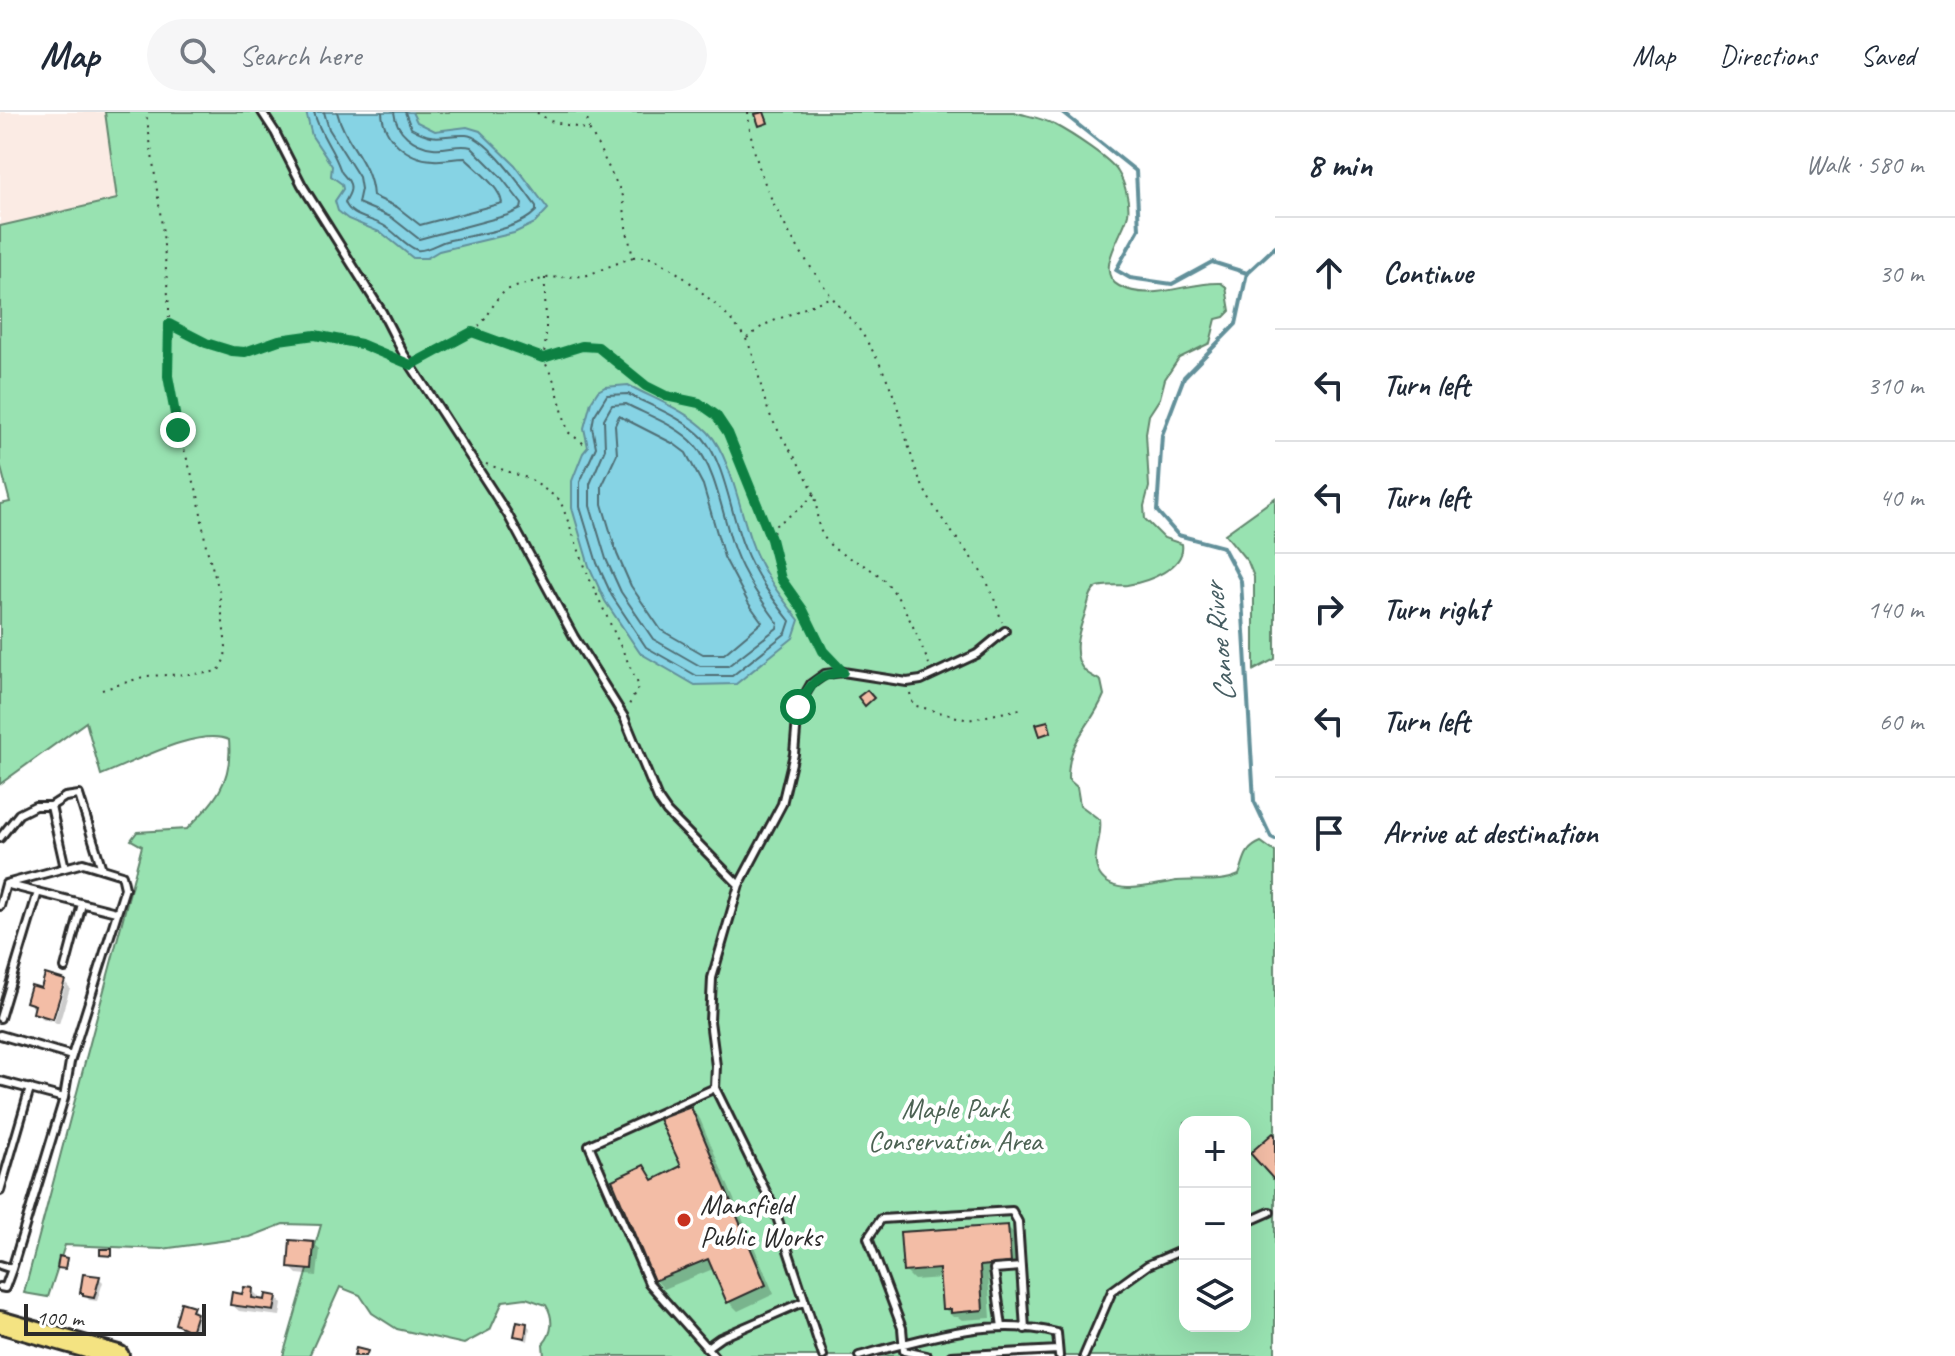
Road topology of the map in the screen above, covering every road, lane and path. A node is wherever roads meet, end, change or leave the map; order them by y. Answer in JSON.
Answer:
{"nodes":[{"id":1,"x":146,"y":112,"type":"edge"},
{"id":2,"x":262,"y":112,"type":"edge"},
{"id":3,"x":536,"y":112,"type":"edge"},
{"id":4,"x":586,"y":112,"type":"edge"},
{"id":5,"x":748,"y":112,"type":"edge"},
{"id":6,"x":589,"y":130,"type":"junction"},
{"id":7,"x":633,"y":257,"type":"junction"},
{"id":8,"x":545,"y":278,"type":"junction"},
{"id":9,"x":832,"y":296,"type":"junction"},
{"id":10,"x":169,"y":324,"type":"junction"},
{"id":11,"x":472,"y":332,"type":"junction"},
{"id":12,"x":746,"y":339,"type":"junction"},
{"id":13,"x":543,"y":358,"type":"junction"},
{"id":14,"x":411,"y":365,"type":"junction"},
{"id":15,"x":587,"y":446,"type":"dead end"},
{"id":16,"x":472,"y":459,"type":"junction"},
{"id":17,"x":815,"y":493,"type":"junction"},
{"id":18,"x":771,"y":539,"type":"junction"},
{"id":19,"x":1005,"y":631,"type":"joint"},
{"id":20,"x":843,"y":672,"type":"junction"},
{"id":21,"x":933,"y":675,"type":"junction"},
{"id":22,"x":907,"y":682,"type":"junction"},
{"id":23,"x":102,"y":690,"type":"dead end"},
{"id":24,"x":1020,"y":709,"type":"dead end"},
{"id":25,"x":624,"y":717,"type":"junction"},
{"id":26,"x":51,"y":806,"type":"junction"},
{"id":27,"x":0,"y":838,"type":"edge"},
{"id":28,"x":65,"y":868,"type":"junction"},
{"id":29,"x":102,"y":869,"type":"junction"},
{"id":30,"x":6,"y":884,"type":"junction"},
{"id":31,"x":739,"y":885,"type":"junction"},
{"id":32,"x":38,"y":892,"type":"junction"},
{"id":33,"x":82,"y":904,"type":"junction"},
{"id":34,"x":0,"y":906,"type":"edge"},
{"id":35,"x":116,"y":912,"type":"junction"},
{"id":36,"x":65,"y":968,"type":"dead end"},
{"id":37,"x":0,"y":1018,"type":"edge"},
{"id":38,"x":0,"y":1035,"type":"edge"},
{"id":39,"x":72,"y":1056,"type":"junction"},
{"id":40,"x":0,"y":1081,"type":"edge"},
{"id":41,"x":30,"y":1088,"type":"junction"},
{"id":42,"x":715,"y":1088,"type":"junction"},
{"id":43,"x":64,"y":1098,"type":"junction"},
{"id":44,"x":0,"y":1191,"type":"edge"},
{"id":45,"x":1270,"y":1212,"type":"dead end"},
{"id":46,"x":1251,"y":1220,"type":"edge"},
{"id":47,"x":1179,"y":1252,"type":"edge"},
{"id":48,"x":0,"y":1265,"type":"edge"},
{"id":49,"x":1021,"y":1267,"type":"junction"},
{"id":50,"x":12,"y":1269,"type":"junction"},
{"id":51,"x":0,"y":1287,"type":"edge"},
{"id":52,"x":805,"y":1301,"type":"junction"},
{"id":53,"x":0,"y":1322,"type":"edge"},
{"id":54,"x":1002,"y":1327,"type":"junction"},
{"id":55,"x":1025,"y":1329,"type":"junction"},
{"id":56,"x":903,"y":1345,"type":"junction"},
{"id":57,"x":706,"y":1348,"type":"junction"},
{"id":58,"x":1058,"y":1353,"type":"edge"},
{"id":59,"x":118,"y":1356,"type":"edge"},
{"id":60,"x":714,"y":1356,"type":"edge"},
{"id":61,"x":823,"y":1356,"type":"edge"},
{"id":62,"x":859,"y":1356,"type":"edge"},
{"id":63,"x":927,"y":1356,"type":"edge"},
{"id":64,"x":951,"y":1356,"type":"edge"},
{"id":65,"x":1084,"y":1356,"type":"edge"}],
"edges":[{"from":1,"to":10,"type":"path"},
{"from":2,"to":14,"type":"lane"},
{"from":3,"to":6,"type":"path"},
{"from":4,"to":6,"type":"path"},
{"from":5,"to":9,"type":"path"},
{"from":6,"to":7,"type":"path"},
{"from":7,"to":8,"type":"path"},
{"from":7,"to":12,"type":"path"},
{"from":8,"to":11,"type":"path"},
{"from":8,"to":13,"type":"path"},
{"from":9,"to":12,"type":"path"},
{"from":9,"to":19,"type":"path"},
{"from":10,"to":14,"type":"path"},
{"from":10,"to":23,"type":"path"},
{"from":11,"to":13,"type":"path"},
{"from":11,"to":14,"type":"path"},
{"from":12,"to":17,"type":"path"},
{"from":13,"to":15,"type":"path"},
{"from":13,"to":18,"type":"path"},
{"from":14,"to":16,"type":"lane"},
{"from":16,"to":25,"type":"lane"},
{"from":16,"to":25,"type":"path"},
{"from":17,"to":18,"type":"path"},
{"from":17,"to":21,"type":"path"},
{"from":18,"to":20,"type":"path"},
{"from":19,"to":21,"type":"lane"},
{"from":20,"to":22,"type":"lane"},
{"from":20,"to":31,"type":"lane"},
{"from":21,"to":22,"type":"lane"},
{"from":22,"to":24,"type":"path"},
{"from":25,"to":31,"type":"lane"},
{"from":26,"to":27,"type":"lane"},
{"from":26,"to":28,"type":"lane"},
{"from":26,"to":29,"type":"lane"},
{"from":28,"to":29,"type":"lane"},
{"from":28,"to":30,"type":"lane"},
{"from":29,"to":35,"type":"lane"},
{"from":30,"to":32,"type":"lane"},
{"from":30,"to":34,"type":"lane"},
{"from":31,"to":42,"type":"lane"},
{"from":32,"to":33,"type":"lane"},
{"from":32,"to":37,"type":"lane"},
{"from":33,"to":35,"type":"lane"},
{"from":33,"to":36,"type":"lane"},
{"from":35,"to":39,"type":"lane"},
{"from":38,"to":39,"type":"lane"},
{"from":39,"to":43,"type":"lane"},
{"from":40,"to":41,"type":"lane"},
{"from":41,"to":43,"type":"lane"},
{"from":41,"to":44,"type":"lane"},
{"from":42,"to":52,"type":"lane"},
{"from":42,"to":57,"type":"lane"},
{"from":43,"to":50,"type":"lane"},
{"from":45,"to":46,"type":"lane"},
{"from":47,"to":65,"type":"lane"},
{"from":48,"to":50,"type":"lane"},
{"from":49,"to":54,"type":"lane"},
{"from":49,"to":55,"type":"lane"},
{"from":49,"to":56,"type":"lane"},
{"from":50,"to":51,"type":"lane"},
{"from":52,"to":57,"type":"lane"},
{"from":52,"to":61,"type":"lane"},
{"from":53,"to":59,"type":"main road"},
{"from":54,"to":55,"type":"lane"},
{"from":54,"to":56,"type":"lane"},
{"from":55,"to":58,"type":"lane"},
{"from":56,"to":62,"type":"lane"},
{"from":56,"to":63,"type":"lane"},
{"from":57,"to":60,"type":"lane"},
{"from":58,"to":64,"type":"lane"}]}
